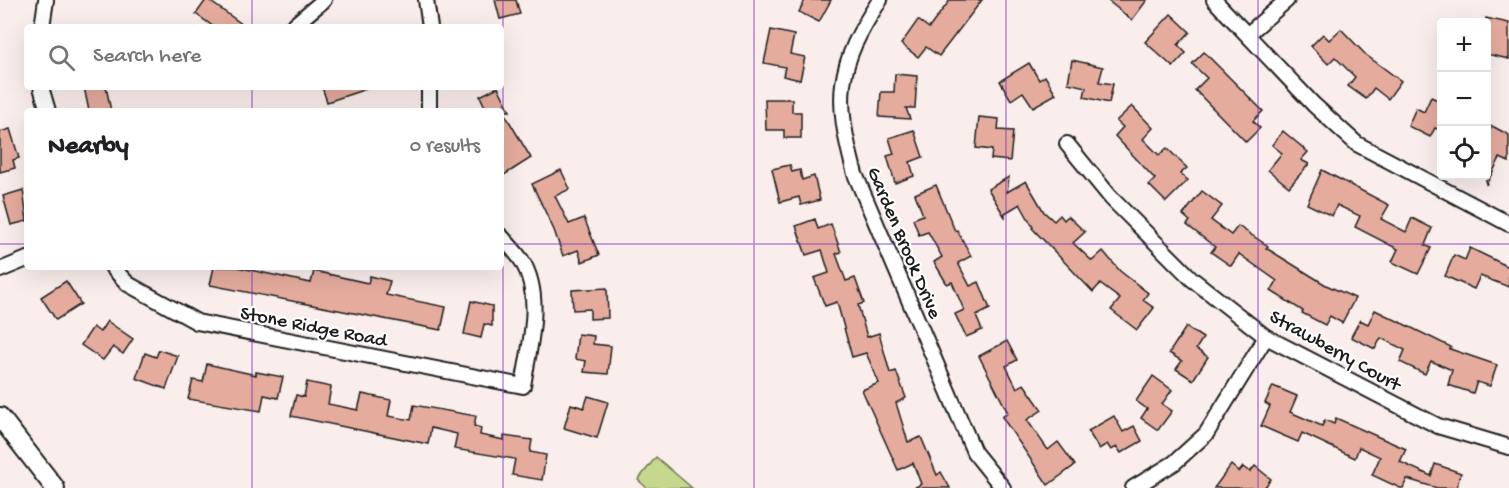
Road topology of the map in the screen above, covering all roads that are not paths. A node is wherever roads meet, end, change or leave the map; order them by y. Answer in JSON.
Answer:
{"nodes":[{"id":1,"x":46,"y":0,"type":"edge"},
{"id":2,"x":324,"y":0,"type":"edge"},
{"id":3,"x":426,"y":0,"type":"edge"},
{"id":4,"x":880,"y":0,"type":"edge"},
{"id":5,"x":1214,"y":0,"type":"edge"},
{"id":6,"x":1287,"y":0,"type":"edge"},
{"id":7,"x":42,"y":24,"type":"edge"},
{"id":8,"x":296,"y":24,"type":"edge"},
{"id":9,"x":430,"y":24,"type":"edge"},
{"id":10,"x":1248,"y":34,"type":"junction"},
{"id":11,"x":42,"y":90,"type":"edge"},
{"id":12,"x":429,"y":90,"type":"edge"},
{"id":13,"x":47,"y":108,"type":"edge"},
{"id":14,"x":429,"y":108,"type":"edge"},
{"id":15,"x":1067,"y":144,"type":"dead end"},
{"id":16,"x":1509,"y":224,"type":"edge"},
{"id":17,"x":504,"y":240,"type":"edge"},
{"id":18,"x":24,"y":260,"type":"edge"},
{"id":19,"x":0,"y":270,"type":"edge"},
{"id":20,"x":115,"y":270,"type":"edge"},
{"id":21,"x":1266,"y":337,"type":"junction"},
{"id":22,"x":0,"y":417,"type":"edge"},
{"id":23,"x":1509,"y":447,"type":"edge"},
{"id":24,"x":55,"y":488,"type":"edge"},
{"id":25,"x":1003,"y":488,"type":"edge"},
{"id":26,"x":1133,"y":488,"type":"edge"}],
"edges":[{"from":1,"to":7,"type":"street"},
{"from":2,"to":8,"type":"street"},
{"from":3,"to":9,"type":"street"},
{"from":4,"to":25,"type":"street","name":"Garden Brook Drive"},
{"from":5,"to":10,"type":"street"},
{"from":6,"to":10,"type":"street"},
{"from":10,"to":16,"type":"street"},
{"from":11,"to":13,"type":"street"},
{"from":12,"to":14,"type":"street"},
{"from":15,"to":21,"type":"street","name":"Strawberry Court"},
{"from":17,"to":20,"type":"street","name":"Stone Ridge Road"},
{"from":18,"to":19,"type":"street"},
{"from":21,"to":23,"type":"street","name":"Strawberry Court"},
{"from":21,"to":26,"type":"street"},
{"from":22,"to":24,"type":"street"}]}
